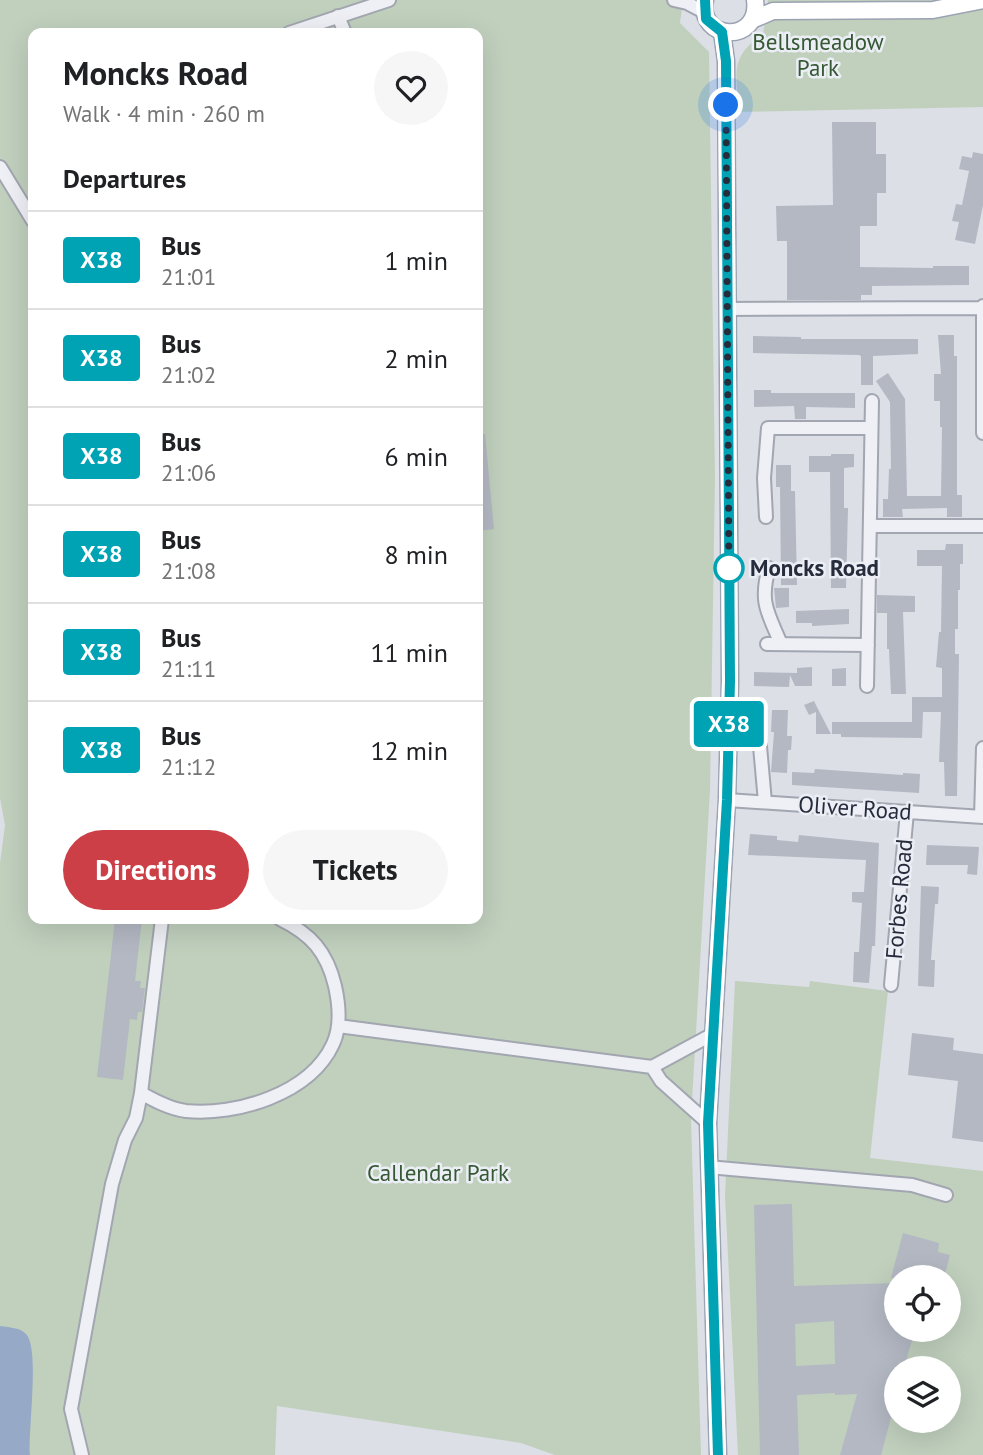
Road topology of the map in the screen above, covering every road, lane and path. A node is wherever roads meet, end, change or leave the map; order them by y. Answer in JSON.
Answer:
{"nodes":[{"id":1,"x":388,"y":0,"type":"edge"},
{"id":2,"x":674,"y":0,"type":"edge"},
{"id":3,"x":755,"y":0,"type":"edge"},
{"id":4,"x":983,"y":0,"type":"edge"},
{"id":5,"x":698,"y":4,"type":"edge"},
{"id":6,"x":773,"y":11,"type":"junction"},
{"id":7,"x":338,"y":16,"type":"junction"},
{"id":8,"x":752,"y":20,"type":"junction"},
{"id":9,"x":303,"y":28,"type":"edge"},
{"id":10,"x":343,"y":28,"type":"edge"},
{"id":11,"x":729,"y":32,"type":"junction"},
{"id":12,"x":0,"y":167,"type":"edge"},
{"id":13,"x":28,"y":213,"type":"edge"},
{"id":14,"x":983,"y":307,"type":"edge"},
{"id":15,"x":727,"y":309,"type":"junction"},
{"id":16,"x":872,"y":401,"type":"dead end"},
{"id":17,"x":871,"y":428,"type":"junction"},
{"id":18,"x":983,"y":433,"type":"edge"},
{"id":19,"x":766,"y":517,"type":"dead end"},
{"id":20,"x":870,"y":526,"type":"junction"},
{"id":21,"x":983,"y":526,"type":"edge"},
{"id":22,"x":769,"y":568,"type":"dead end"},
{"id":23,"x":767,"y":644,"type":"dead end"},
{"id":24,"x":781,"y":644,"type":"junction"},
{"id":25,"x":868,"y":645,"type":"junction"},
{"id":26,"x":867,"y":686,"type":"dead end"},
{"id":27,"x":758,"y":724,"type":"dead end"},
{"id":28,"x":983,"y":748,"type":"edge"},
{"id":29,"x":727,"y":800,"type":"junction"},
{"id":30,"x":765,"y":802,"type":"junction"},
{"id":31,"x":906,"y":812,"type":"junction"},
{"id":32,"x":982,"y":817,"type":"edge"},
{"id":33,"x":161,"y":924,"type":"edge"},
{"id":34,"x":289,"y":924,"type":"edge"},
{"id":35,"x":308,"y":924,"type":"edge"},
{"id":36,"x":309,"y":935,"type":"junction"},
{"id":37,"x":891,"y":985,"type":"dead end"},
{"id":38,"x":338,"y":1026,"type":"junction"},
{"id":39,"x":713,"y":1034,"type":"junction"},
{"id":40,"x":652,"y":1067,"type":"junction"},
{"id":41,"x":141,"y":1093,"type":"junction"},
{"id":42,"x":708,"y":1123,"type":"junction"},
{"id":43,"x":708,"y":1167,"type":"junction"},
{"id":44,"x":946,"y":1195,"type":"dead end"},
{"id":45,"x":82,"y":1455,"type":"edge"},
{"id":46,"x":718,"y":1455,"type":"edge"}],
"edges":[{"from":1,"to":7,"type":"street"},
{"from":2,"to":5,"type":"street"},
{"from":3,"to":6,"type":"main road"},
{"from":3,"to":8,"type":"main road"},
{"from":4,"to":6,"type":"main road"},
{"from":5,"to":11,"type":"main road"},
{"from":6,"to":8,"type":"main road"},
{"from":7,"to":9,"type":"street"},
{"from":7,"to":10,"type":"street"},
{"from":8,"to":11,"type":"main road"},
{"from":11,"to":15,"type":"main road"},
{"from":12,"to":13,"type":"street"},
{"from":14,"to":15,"type":"street"},
{"from":14,"to":18,"type":"street"},
{"from":15,"to":29,"type":"main road"},
{"from":16,"to":17,"type":"street"},
{"from":17,"to":19,"type":"street"},
{"from":17,"to":20,"type":"street"},
{"from":20,"to":21,"type":"street"},
{"from":20,"to":25,"type":"street"},
{"from":22,"to":24,"type":"street"},
{"from":23,"to":24,"type":"street"},
{"from":24,"to":25,"type":"street"},
{"from":25,"to":26,"type":"street"},
{"from":27,"to":30,"type":"street"},
{"from":28,"to":32,"type":"street"},
{"from":29,"to":30,"type":"street","name":"Oliver Road"},
{"from":29,"to":39,"type":"main road"},
{"from":30,"to":31,"type":"street","name":"Oliver Road"},
{"from":31,"to":32,"type":"street","name":"Oliver Road"},
{"from":31,"to":37,"type":"street","name":"Forbes Road"},
{"from":33,"to":41,"type":"street"},
{"from":34,"to":36,"type":"street"},
{"from":35,"to":36,"type":"street"},
{"from":36,"to":38,"type":"street"},
{"from":38,"to":40,"type":"street"},
{"from":38,"to":41,"type":"street"},
{"from":39,"to":40,"type":"street"},
{"from":39,"to":42,"type":"main road"},
{"from":40,"to":42,"type":"street"},
{"from":41,"to":45,"type":"street"},
{"from":42,"to":43,"type":"main road"},
{"from":43,"to":44,"type":"street"},
{"from":43,"to":46,"type":"main road"}]}
